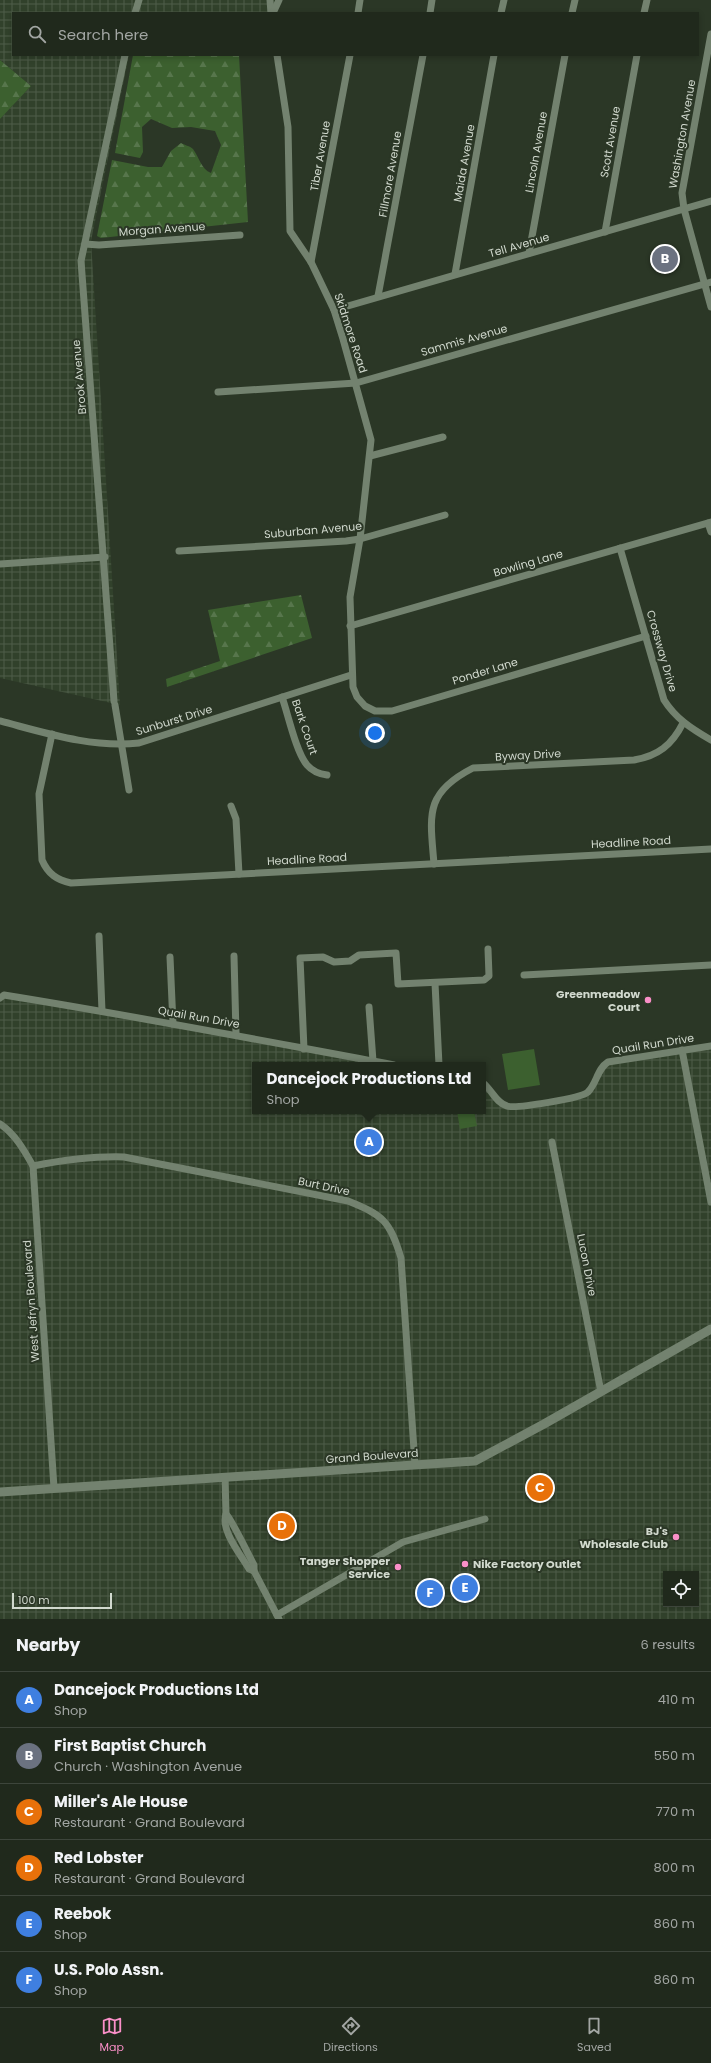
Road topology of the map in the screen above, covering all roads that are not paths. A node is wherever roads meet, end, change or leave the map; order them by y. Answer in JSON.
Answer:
{"nodes":[{"id":1,"x":139,"y":0,"type":"edge"},
{"id":2,"x":270,"y":0,"type":"edge"},
{"id":3,"x":279,"y":0,"type":"edge"},
{"id":4,"x":360,"y":0,"type":"edge"},
{"id":5,"x":432,"y":0,"type":"edge"},
{"id":6,"x":504,"y":0,"type":"edge"},
{"id":7,"x":575,"y":0,"type":"edge"},
{"id":8,"x":646,"y":0,"type":"edge"},
{"id":9,"x":135,"y":12,"type":"edge"},
{"id":10,"x":272,"y":12,"type":"edge"},
{"id":11,"x":273,"y":12,"type":"edge"},
{"id":12,"x":358,"y":12,"type":"edge"},
{"id":13,"x":430,"y":12,"type":"edge"},
{"id":14,"x":501,"y":12,"type":"edge"},
{"id":15,"x":572,"y":12,"type":"edge"},
{"id":16,"x":644,"y":12,"type":"edge"},
{"id":17,"x":711,"y":34,"type":"edge"},
{"id":18,"x":124,"y":56,"type":"edge"},
{"id":19,"x":277,"y":56,"type":"edge"},
{"id":20,"x":350,"y":56,"type":"edge"},
{"id":21,"x":422,"y":56,"type":"edge"},
{"id":22,"x":494,"y":56,"type":"edge"},
{"id":23,"x":565,"y":56,"type":"edge"},
{"id":24,"x":637,"y":56,"type":"edge"},
{"id":25,"x":711,"y":201,"type":"edge"},
{"id":26,"x":684,"y":209,"type":"junction"},
{"id":27,"x":605,"y":232,"type":"junction"},
{"id":28,"x":240,"y":235,"type":"dead end"},
{"id":29,"x":85,"y":244,"type":"junction"},
{"id":30,"x":529,"y":253,"type":"junction"},
{"id":31,"x":311,"y":262,"type":"junction"},
{"id":32,"x":455,"y":274,"type":"junction"},
{"id":33,"x":708,"y":283,"type":"edge"},
{"id":34,"x":378,"y":296,"type":"junction"},
{"id":35,"x":711,"y":307,"type":"edge"},
{"id":36,"x":334,"y":310,"type":"junction"},
{"id":37,"x":356,"y":383,"type":"junction"},
{"id":38,"x":218,"y":392,"type":"dead end"},
{"id":39,"x":443,"y":437,"type":"dead end"},
{"id":40,"x":370,"y":456,"type":"junction"},
{"id":41,"x":446,"y":515,"type":"dead end"},
{"id":42,"x":710,"y":523,"type":"edge"},
{"id":43,"x":711,"y":532,"type":"edge"},
{"id":44,"x":360,"y":539,"type":"junction"},
{"id":45,"x":620,"y":548,"type":"junction"},
{"id":46,"x":179,"y":551,"type":"dead end"},
{"id":47,"x":105,"y":557,"type":"junction"},
{"id":48,"x":0,"y":564,"type":"edge"},
{"id":49,"x":350,"y":626,"type":"junction"},
{"id":50,"x":646,"y":636,"type":"junction"},
{"id":51,"x":351,"y":675,"type":"junction"},
{"id":52,"x":282,"y":696,"type":"junction"},
{"id":53,"x":0,"y":721,"type":"edge"},
{"id":54,"x":683,"y":723,"type":"junction"},
{"id":55,"x":52,"y":734,"type":"junction"},
{"id":56,"x":711,"y":740,"type":"edge"},
{"id":57,"x":121,"y":744,"type":"junction"},
{"id":58,"x":327,"y":775,"type":"dead end"},
{"id":59,"x":129,"y":790,"type":"dead end"},
{"id":60,"x":230,"y":806,"type":"dead end"},
{"id":61,"x":711,"y":848,"type":"edge"},
{"id":62,"x":434,"y":864,"type":"junction"},
{"id":63,"x":239,"y":874,"type":"junction"},
{"id":64,"x":99,"y":936,"type":"dead end"},
{"id":65,"x":488,"y":949,"type":"dead end"},
{"id":66,"x":234,"y":956,"type":"dead end"},
{"id":67,"x":170,"y":957,"type":"dead end"},
{"id":68,"x":711,"y":965,"type":"edge"},
{"id":69,"x":524,"y":975,"type":"dead end"},
{"id":70,"x":435,"y":983,"type":"junction"},
{"id":71,"x":0,"y":998,"type":"edge"},
{"id":72,"x":369,"y":1007,"type":"dead end"},
{"id":73,"x":102,"y":1011,"type":"junction"},
{"id":74,"x":173,"y":1024,"type":"junction"},
{"id":75,"x":236,"y":1034,"type":"junction"},
{"id":76,"x":711,"y":1046,"type":"edge"},
{"id":77,"x":304,"y":1049,"type":"junction"},
{"id":78,"x":682,"y":1050,"type":"junction"},
{"id":79,"x":373,"y":1061,"type":"junction"},
{"id":80,"x":378,"y":1062,"type":"edge"},
{"id":81,"x":439,"y":1062,"type":"edge"},
{"id":82,"x":486,"y":1086,"type":"edge"},
{"id":83,"x":0,"y":1124,"type":"edge"},
{"id":84,"x":552,"y":1142,"type":"dead end"},
{"id":85,"x":33,"y":1166,"type":"junction"},
{"id":86,"x":711,"y":1202,"type":"edge"},
{"id":87,"x":711,"y":1329,"type":"edge"},
{"id":88,"x":601,"y":1392,"type":"junction"},
{"id":89,"x":415,"y":1465,"type":"junction"},
{"id":90,"x":225,"y":1477,"type":"junction"},
{"id":91,"x":54,"y":1488,"type":"junction"},
{"id":92,"x":0,"y":1492,"type":"edge"},
{"id":93,"x":485,"y":1519,"type":"dead end"},
{"id":94,"x":278,"y":1617,"type":"edge"}],
"edges":[{"from":1,"to":9,"type":"street"},
{"from":2,"to":10,"type":"street"},
{"from":3,"to":11,"type":"street"},
{"from":4,"to":12,"type":"street"},
{"from":5,"to":13,"type":"street"},
{"from":6,"to":14,"type":"street"},
{"from":7,"to":15,"type":"street"},
{"from":8,"to":16,"type":"street"},
{"from":17,"to":26,"type":"street","name":"Washington Avenue"},
{"from":18,"to":29,"type":"street","name":"Brook Avenue"},
{"from":19,"to":31,"type":"street","name":"Skidmore Road"},
{"from":20,"to":31,"type":"street","name":"Tiber Avenue"},
{"from":21,"to":34,"type":"street","name":"Fillmore Avenue"},
{"from":22,"to":32,"type":"street","name":"Maida Avenue"},
{"from":23,"to":30,"type":"street","name":"Lincoln Avenue"},
{"from":24,"to":27,"type":"street","name":"Scott Avenue"},
{"from":25,"to":26,"type":"street","name":"Tell Avenue"},
{"from":26,"to":27,"type":"street","name":"Tell Avenue"},
{"from":26,"to":33,"type":"street","name":"Washington Avenue"},
{"from":27,"to":30,"type":"street","name":"Tell Avenue"},
{"from":28,"to":29,"type":"street","name":"Morgan Avenue"},
{"from":29,"to":47,"type":"street","name":"Brook Avenue"},
{"from":30,"to":32,"type":"street","name":"Tell Avenue"},
{"from":31,"to":36,"type":"street","name":"Skidmore Road"},
{"from":32,"to":34,"type":"street","name":"Tell Avenue"},
{"from":33,"to":35,"type":"street","name":"Washington Avenue"},
{"from":33,"to":37,"type":"street","name":"Sammis Avenue"},
{"from":34,"to":36,"type":"street","name":"Tell Avenue"},
{"from":36,"to":37,"type":"street","name":"Skidmore Road"},
{"from":37,"to":38,"type":"street","name":"Sammis Avenue"},
{"from":37,"to":40,"type":"street","name":"Skidmore Road"},
{"from":39,"to":40,"type":"street"},
{"from":40,"to":44,"type":"street","name":"Skidmore Road"},
{"from":41,"to":44,"type":"street","name":"Suburban Avenue"},
{"from":42,"to":43,"type":"street"},
{"from":42,"to":45,"type":"street","name":"Bowling Lane"},
{"from":44,"to":46,"type":"street","name":"Suburban Avenue"},
{"from":44,"to":49,"type":"street","name":"Skidmore Road"},
{"from":45,"to":49,"type":"street","name":"Bowling Lane"},
{"from":45,"to":50,"type":"street","name":"Crossway Drive"},
{"from":47,"to":48,"type":"street"},
{"from":47,"to":57,"type":"street","name":"Brook Avenue"},
{"from":49,"to":51,"type":"street","name":"Ponder Lane"},
{"from":50,"to":51,"type":"street","name":"Ponder Lane"},
{"from":50,"to":54,"type":"street","name":"Crossway Drive"},
{"from":51,"to":52,"type":"street","name":"Sunburst Drive"},
{"from":52,"to":57,"type":"street","name":"Sunburst Drive"},
{"from":52,"to":58,"type":"street","name":"Bark Court"},
{"from":53,"to":55,"type":"street","name":"Sunburst Drive"},
{"from":54,"to":56,"type":"street","name":"Crossway Drive"},
{"from":54,"to":62,"type":"street","name":"Byway Drive"},
{"from":55,"to":57,"type":"street","name":"Sunburst Drive"},
{"from":55,"to":63,"type":"street","name":"Headline Road"},
{"from":57,"to":59,"type":"street","name":"Brook Avenue"},
{"from":60,"to":63,"type":"street"},
{"from":61,"to":62,"type":"street","name":"Headline Road"},
{"from":62,"to":63,"type":"street","name":"Headline Road"},
{"from":64,"to":73,"type":"street"},
{"from":65,"to":70,"type":"street"},
{"from":66,"to":75,"type":"street"},
{"from":67,"to":74,"type":"street"},
{"from":68,"to":69,"type":"street"},
{"from":70,"to":77,"type":"street"},
{"from":70,"to":81,"type":"street"},
{"from":71,"to":73,"type":"street","name":"Quail Run Drive"},
{"from":72,"to":79,"type":"street"},
{"from":73,"to":74,"type":"street","name":"Quail Run Drive"},
{"from":74,"to":75,"type":"street","name":"Quail Run Drive"},
{"from":75,"to":77,"type":"street","name":"Quail Run Drive"},
{"from":76,"to":78,"type":"street","name":"Quail Run Drive"},
{"from":77,"to":79,"type":"street","name":"Quail Run Drive"},
{"from":78,"to":82,"type":"street","name":"Quail Run Drive"},
{"from":78,"to":86,"type":"street"},
{"from":79,"to":80,"type":"street","name":"Quail Run Drive"},
{"from":83,"to":85,"type":"street","name":"West Jefryn Boulevard"},
{"from":84,"to":88,"type":"street","name":"Lucon Drive"},
{"from":85,"to":89,"type":"street","name":"Burt Drive"},
{"from":85,"to":91,"type":"street","name":"West Jefryn Boulevard"},
{"from":87,"to":88,"type":"street","name":"Grand Boulevard"},
{"from":88,"to":89,"type":"street","name":"Grand Boulevard"},
{"from":89,"to":90,"type":"street","name":"Grand Boulevard"},
{"from":90,"to":91,"type":"street","name":"Grand Boulevard"},
{"from":90,"to":94,"type":"street"},
{"from":91,"to":92,"type":"street","name":"Grand Boulevard"},
{"from":93,"to":94,"type":"street"}]}
